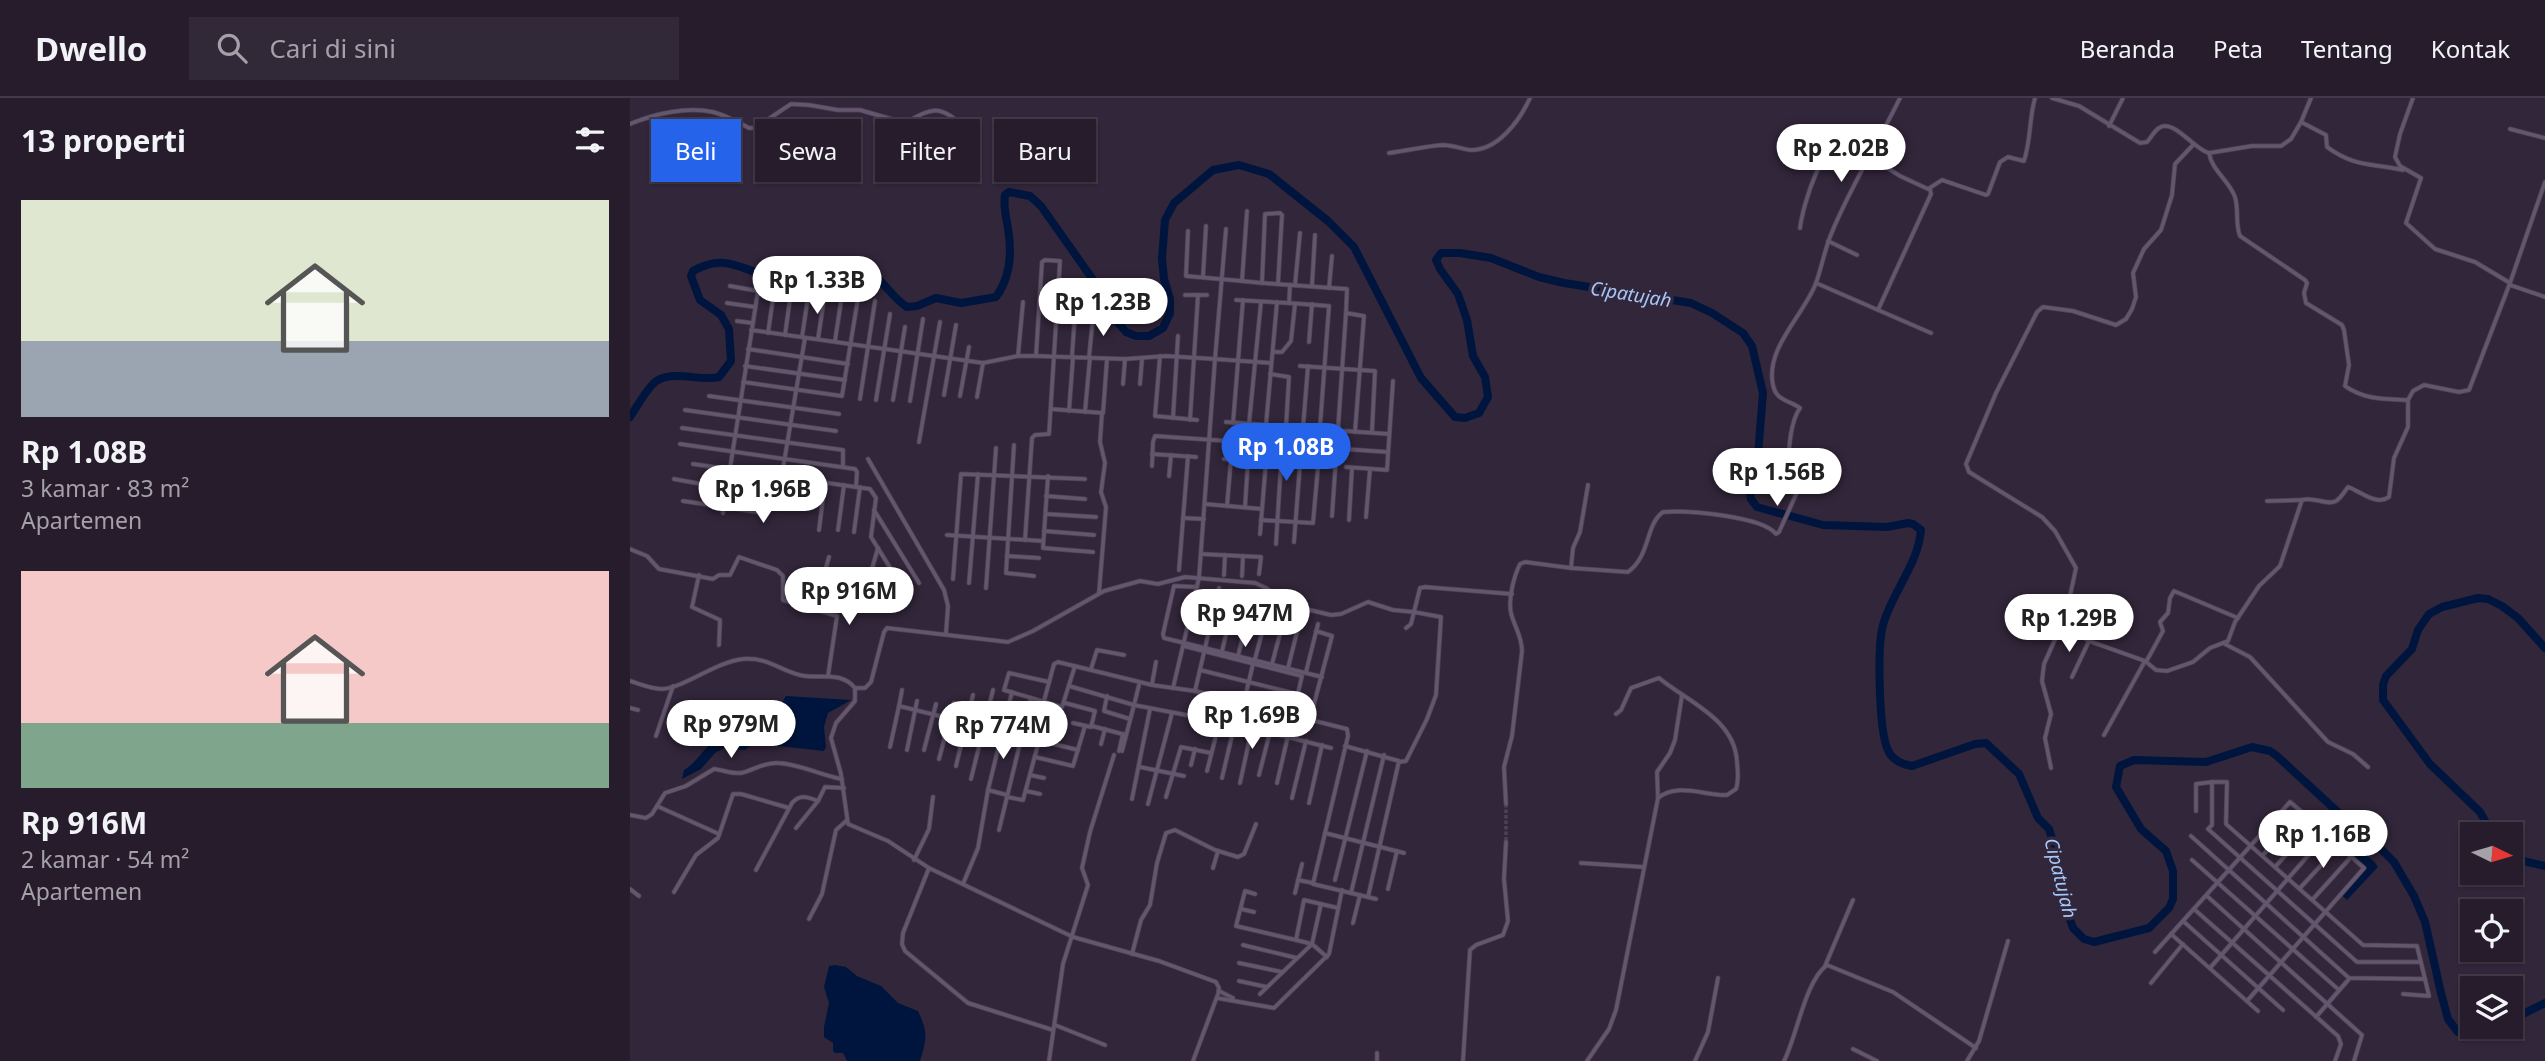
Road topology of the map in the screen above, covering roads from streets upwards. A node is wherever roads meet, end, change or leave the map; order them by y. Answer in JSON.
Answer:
{"nodes":[{"id":1,"x":1530,"y":98,"type":"edge"},
{"id":2,"x":1900,"y":98,"type":"edge"},
{"id":3,"x":2035,"y":98,"type":"edge"},
{"id":4,"x":2052,"y":98,"type":"edge"},
{"id":5,"x":2123,"y":98,"type":"edge"},
{"id":6,"x":2311,"y":98,"type":"edge"},
{"id":7,"x":2413,"y":98,"type":"edge"},
{"id":8,"x":894,"y":119,"type":"edge"},
{"id":9,"x":910,"y":119,"type":"edge"},
{"id":10,"x":955,"y":119,"type":"edge"},
{"id":11,"x":2301,"y":122,"type":"junction"},
{"id":12,"x":630,"y":124,"type":"edge"},
{"id":13,"x":2109,"y":125,"type":"junction"},
{"id":14,"x":2510,"y":129,"type":"dead end"},
{"id":15,"x":2545,"y":138,"type":"edge"},
{"id":16,"x":2194,"y":144,"type":"junction"},
{"id":17,"x":1874,"y":149,"type":"junction"},
{"id":18,"x":1389,"y":153,"type":"dead end"},
{"id":19,"x":2209,"y":153,"type":"junction"},
{"id":20,"x":1870,"y":157,"type":"junction"},
{"id":21,"x":2408,"y":171,"type":"junction"},
{"id":22,"x":2545,"y":182,"type":"edge"},
{"id":23,"x":1930,"y":189,"type":"junction"},
{"id":24,"x":1247,"y":211,"type":"dead end"},
{"id":25,"x":1206,"y":226,"type":"dead end"},
{"id":26,"x":1800,"y":228,"type":"dead end"},
{"id":27,"x":1226,"y":229,"type":"dead end"},
{"id":28,"x":1188,"y":231,"type":"dead end"},
{"id":29,"x":1300,"y":233,"type":"dead end"},
{"id":30,"x":1315,"y":235,"type":"dead end"},
{"id":31,"x":1828,"y":241,"type":"junction"},
{"id":32,"x":1332,"y":256,"type":"dead end"},
{"id":33,"x":1857,"y":256,"type":"dead end"},
{"id":34,"x":1203,"y":277,"type":"junction"},
{"id":35,"x":1222,"y":279,"type":"junction"},
{"id":36,"x":1242,"y":281,"type":"junction"},
{"id":37,"x":1262,"y":283,"type":"junction"},
{"id":38,"x":1816,"y":283,"type":"junction"},
{"id":39,"x":1060,"y":284,"type":"junction"},
{"id":40,"x":1278,"y":284,"type":"junction"},
{"id":41,"x":2510,"y":284,"type":"junction"},
{"id":42,"x":1293,"y":285,"type":"junction"},
{"id":43,"x":730,"y":286,"type":"dead end"},
{"id":44,"x":1312,"y":286,"type":"junction"},
{"id":45,"x":1329,"y":288,"type":"junction"},
{"id":46,"x":809,"y":290,"type":"dead end"},
{"id":47,"x":775,"y":292,"type":"dead end"},
{"id":48,"x":792,"y":292,"type":"dead end"},
{"id":49,"x":825,"y":293,"type":"dead end"},
{"id":50,"x":842,"y":295,"type":"dead end"},
{"id":51,"x":1185,"y":295,"type":"dead end"},
{"id":52,"x":1198,"y":295,"type":"junction"},
{"id":53,"x":1207,"y":295,"type":"dead end"},
{"id":54,"x":2545,"y":297,"type":"edge"},
{"id":55,"x":858,"y":298,"type":"dead end"},
{"id":56,"x":1236,"y":300,"type":"dead end"},
{"id":57,"x":1243,"y":300,"type":"junction"},
{"id":58,"x":876,"y":301,"type":"dead end"},
{"id":59,"x":1023,"y":302,"type":"dead end"},
{"id":60,"x":1261,"y":302,"type":"junction"},
{"id":61,"x":1277,"y":302,"type":"junction"},
{"id":62,"x":727,"y":303,"type":"dead end"},
{"id":63,"x":1289,"y":303,"type":"junction"},
{"id":64,"x":1296,"y":304,"type":"junction"},
{"id":65,"x":1312,"y":304,"type":"junction"},
{"id":66,"x":1329,"y":305,"type":"junction"},
{"id":67,"x":1335,"y":306,"type":"dead end"},
{"id":68,"x":755,"y":307,"type":"junction"},
{"id":69,"x":1878,"y":310,"type":"junction"},
{"id":70,"x":1346,"y":313,"type":"junction"},
{"id":71,"x":890,"y":314,"type":"dead end"},
{"id":72,"x":1093,"y":317,"type":"dead end"},
{"id":73,"x":923,"y":319,"type":"dead end"},
{"id":74,"x":737,"y":321,"type":"dead end"},
{"id":75,"x":940,"y":322,"type":"dead end"},
{"id":76,"x":752,"y":323,"type":"junction"},
{"id":77,"x":956,"y":325,"type":"dead end"},
{"id":78,"x":905,"y":327,"type":"dead end"},
{"id":79,"x":751,"y":330,"type":"junction"},
{"id":80,"x":768,"y":333,"type":"junction"},
{"id":81,"x":1931,"y":333,"type":"dead end"},
{"id":82,"x":785,"y":335,"type":"junction"},
{"id":83,"x":1178,"y":336,"type":"dead end"},
{"id":84,"x":803,"y":337,"type":"junction"},
{"id":85,"x":818,"y":339,"type":"junction"},
{"id":86,"x":835,"y":341,"type":"junction"},
{"id":87,"x":1309,"y":342,"type":"dead end"},
{"id":88,"x":851,"y":343,"type":"junction"},
{"id":89,"x":868,"y":346,"type":"junction"},
{"id":90,"x":969,"y":346,"type":"dead end"},
{"id":91,"x":884,"y":348,"type":"junction"},
{"id":92,"x":748,"y":349,"type":"junction"},
{"id":93,"x":901,"y":351,"type":"junction"},
{"id":94,"x":1272,"y":352,"type":"junction"},
{"id":95,"x":918,"y":353,"type":"junction"},
{"id":96,"x":802,"y":356,"type":"junction"},
{"id":97,"x":934,"y":356,"type":"junction"},
{"id":98,"x":1018,"y":356,"type":"junction"},
{"id":99,"x":1036,"y":356,"type":"junction"},
{"id":100,"x":1055,"y":356,"type":"junction"},
{"id":101,"x":1072,"y":356,"type":"junction"},
{"id":102,"x":1160,"y":356,"type":"junction"},
{"id":103,"x":1177,"y":356,"type":"junction"},
{"id":104,"x":1090,"y":357,"type":"junction"},
{"id":105,"x":951,"y":358,"type":"junction"},
{"id":106,"x":1107,"y":358,"type":"junction"},
{"id":107,"x":1195,"y":358,"type":"junction"},
{"id":108,"x":1125,"y":359,"type":"junction"},
{"id":109,"x":1142,"y":359,"type":"junction"},
{"id":110,"x":1215,"y":359,"type":"junction"},
{"id":111,"x":1237,"y":360,"type":"junction"},
{"id":112,"x":966,"y":361,"type":"junction"},
{"id":113,"x":1254,"y":362,"type":"junction"},
{"id":114,"x":983,"y":363,"type":"junction"},
{"id":115,"x":1271,"y":363,"type":"junction"},
{"id":116,"x":848,"y":364,"type":"junction"},
{"id":117,"x":745,"y":366,"type":"junction"},
{"id":118,"x":1300,"y":366,"type":"dead end"},
{"id":119,"x":1308,"y":366,"type":"junction"},
{"id":120,"x":1325,"y":367,"type":"junction"},
{"id":121,"x":1342,"y":368,"type":"junction"},
{"id":122,"x":1359,"y":369,"type":"junction"},
{"id":123,"x":799,"y":374,"type":"junction"},
{"id":124,"x":1270,"y":374,"type":"junction"},
{"id":125,"x":845,"y":380,"type":"junction"},
{"id":126,"x":1393,"y":381,"type":"dead end"},
{"id":127,"x":743,"y":382,"type":"junction"},
{"id":128,"x":1123,"y":384,"type":"dead end"},
{"id":129,"x":1140,"y":384,"type":"dead end"},
{"id":130,"x":796,"y":391,"type":"junction"},
{"id":131,"x":944,"y":395,"type":"dead end"},
{"id":132,"x":709,"y":396,"type":"dead end"},
{"id":133,"x":960,"y":396,"type":"dead end"},
{"id":134,"x":977,"y":397,"type":"dead end"},
{"id":135,"x":860,"y":399,"type":"dead end"},
{"id":136,"x":740,"y":400,"type":"junction"},
{"id":137,"x":876,"y":400,"type":"dead end"},
{"id":138,"x":893,"y":400,"type":"dead end"},
{"id":139,"x":2409,"y":400,"type":"junction"},
{"id":140,"x":910,"y":401,"type":"dead end"},
{"id":141,"x":793,"y":408,"type":"junction"},
{"id":142,"x":1051,"y":409,"type":"junction"},
{"id":143,"x":685,"y":410,"type":"dead end"},
{"id":144,"x":1069,"y":411,"type":"junction"},
{"id":145,"x":1086,"y":412,"type":"junction"},
{"id":146,"x":1102,"y":413,"type":"junction"},
{"id":147,"x":839,"y":414,"type":"dead end"},
{"id":148,"x":738,"y":417,"type":"junction"},
{"id":149,"x":1173,"y":418,"type":"junction"},
{"id":150,"x":1190,"y":419,"type":"junction"},
{"id":151,"x":1197,"y":420,"type":"dead end"},
{"id":152,"x":1226,"y":422,"type":"dead end"},
{"id":153,"x":1233,"y":423,"type":"junction"},
{"id":154,"x":790,"y":424,"type":"junction"},
{"id":155,"x":1249,"y":424,"type":"junction"},
{"id":156,"x":1266,"y":425,"type":"junction"},
{"id":157,"x":1277,"y":426,"type":"junction"},
{"id":158,"x":1286,"y":427,"type":"junction"},
{"id":159,"x":682,"y":428,"type":"dead end"},
{"id":160,"x":1303,"y":428,"type":"junction"},
{"id":161,"x":1320,"y":429,"type":"junction"},
{"id":162,"x":1327,"y":429,"type":"dead end"},
{"id":163,"x":836,"y":431,"type":"dead end"},
{"id":164,"x":1345,"y":431,"type":"dead end"},
{"id":165,"x":1355,"y":432,"type":"junction"},
{"id":166,"x":1372,"y":432,"type":"junction"},
{"id":167,"x":735,"y":434,"type":"junction"},
{"id":168,"x":1390,"y":434,"type":"junction"},
{"id":169,"x":1209,"y":439,"type":"junction"},
{"id":170,"x":788,"y":442,"type":"junction"},
{"id":171,"x":919,"y":442,"type":"dead end"},
{"id":172,"x":680,"y":444,"type":"dead end"},
{"id":173,"x":1276,"y":444,"type":"junction"},
{"id":174,"x":1014,"y":445,"type":"dead end"},
{"id":175,"x":996,"y":448,"type":"dead end"},
{"id":176,"x":1337,"y":449,"type":"junction"},
{"id":177,"x":732,"y":452,"type":"junction"},
{"id":178,"x":1388,"y":452,"type":"junction"},
{"id":179,"x":1152,"y":454,"type":"junction"},
{"id":180,"x":1171,"y":455,"type":"junction"},
{"id":181,"x":1188,"y":456,"type":"junction"},
{"id":182,"x":1196,"y":457,"type":"dead end"},
{"id":183,"x":785,"y":459,"type":"junction"},
{"id":184,"x":867,"y":459,"type":"dead end"},
{"id":185,"x":1224,"y":459,"type":"dead end"},
{"id":186,"x":1231,"y":459,"type":"junction"},
{"id":187,"x":1248,"y":460,"type":"junction"},
{"id":188,"x":1266,"y":462,"type":"junction"},
{"id":189,"x":1282,"y":463,"type":"junction"},
{"id":190,"x":693,"y":464,"type":"dead end"},
{"id":191,"x":1300,"y":464,"type":"junction"},
{"id":192,"x":1152,"y":466,"type":"dead end"},
{"id":193,"x":843,"y":467,"type":"junction"},
{"id":194,"x":1346,"y":467,"type":"dead end"},
{"id":195,"x":730,"y":468,"type":"junction"},
{"id":196,"x":1353,"y":468,"type":"junction"},
{"id":197,"x":1370,"y":469,"type":"junction"},
{"id":198,"x":978,"y":474,"type":"junction"},
{"id":199,"x":995,"y":475,"type":"junction"},
{"id":200,"x":782,"y":476,"type":"junction"},
{"id":201,"x":1169,"y":476,"type":"dead end"},
{"id":202,"x":1012,"y":477,"type":"junction"},
{"id":203,"x":1048,"y":477,"type":"junction"},
{"id":204,"x":1030,"y":478,"type":"junction"},
{"id":205,"x":674,"y":479,"type":"dead end"},
{"id":206,"x":1085,"y":479,"type":"dead end"},
{"id":207,"x":825,"y":482,"type":"junction"},
{"id":208,"x":844,"y":485,"type":"junction"},
{"id":209,"x":1588,"y":485,"type":"dead end"},
{"id":210,"x":858,"y":487,"type":"junction"},
{"id":211,"x":727,"y":488,"type":"junction"},
{"id":212,"x":1046,"y":496,"type":"junction"},
{"id":213,"x":778,"y":498,"type":"junction"},
{"id":214,"x":1085,"y":499,"type":"dead end"},
{"id":215,"x":683,"y":500,"type":"dead end"},
{"id":216,"x":2302,"y":500,"type":"junction"},
{"id":217,"x":2267,"y":501,"type":"dead end"},
{"id":218,"x":1205,"y":504,"type":"junction"},
{"id":219,"x":724,"y":506,"type":"junction"},
{"id":220,"x":1227,"y":506,"type":"junction"},
{"id":221,"x":1245,"y":507,"type":"junction"},
{"id":222,"x":1262,"y":509,"type":"junction"},
{"id":223,"x":874,"y":510,"type":"junction"},
{"id":224,"x":723,"y":513,"type":"dead end"},
{"id":225,"x":1045,"y":514,"type":"junction"},
{"id":226,"x":1332,"y":516,"type":"dead end"},
{"id":227,"x":1096,"y":517,"type":"dead end"},
{"id":228,"x":1366,"y":517,"type":"dead end"},
{"id":229,"x":1183,"y":518,"type":"junction"},
{"id":230,"x":1204,"y":519,"type":"junction"},
{"id":231,"x":1261,"y":520,"type":"junction"},
{"id":232,"x":1349,"y":520,"type":"dead end"},
{"id":233,"x":1278,"y":521,"type":"junction"},
{"id":234,"x":1296,"y":523,"type":"junction"},
{"id":235,"x":819,"y":530,"type":"dead end"},
{"id":236,"x":838,"y":530,"type":"dead end"},
{"id":237,"x":1044,"y":531,"type":"junction"},
{"id":238,"x":854,"y":532,"type":"dead end"},
{"id":239,"x":1260,"y":534,"type":"dead end"},
{"id":240,"x":947,"y":535,"type":"dead end"},
{"id":241,"x":1094,"y":535,"type":"dead end"},
{"id":242,"x":956,"y":536,"type":"junction"},
{"id":243,"x":973,"y":537,"type":"junction"},
{"id":244,"x":990,"y":538,"type":"junction"},
{"id":245,"x":1008,"y":539,"type":"junction"},
{"id":246,"x":1025,"y":540,"type":"junction"},
{"id":247,"x":1043,"y":541,"type":"junction"},
{"id":248,"x":1294,"y":542,"type":"dead end"},
{"id":249,"x":1276,"y":544,"type":"dead end"},
{"id":250,"x":878,"y":548,"type":"junction"},
{"id":251,"x":630,"y":549,"type":"edge"},
{"id":252,"x":1093,"y":552,"type":"dead end"},
{"id":253,"x":1201,"y":554,"type":"junction"},
{"id":254,"x":1225,"y":555,"type":"junction"},
{"id":255,"x":1007,"y":556,"type":"junction"},
{"id":256,"x":1243,"y":556,"type":"junction"},
{"id":257,"x":829,"y":557,"type":"dead end"},
{"id":258,"x":1039,"y":558,"type":"dead end"},
{"id":259,"x":1571,"y":568,"type":"junction"},
{"id":260,"x":891,"y":569,"type":"junction"},
{"id":261,"x":1179,"y":570,"type":"dead end"},
{"id":262,"x":1259,"y":574,"type":"dead end"},
{"id":263,"x":699,"y":575,"type":"junction"},
{"id":264,"x":1224,"y":575,"type":"dead end"},
{"id":265,"x":1034,"y":576,"type":"dead end"},
{"id":266,"x":1242,"y":576,"type":"dead end"},
{"id":267,"x":1199,"y":578,"type":"junction"},
{"id":268,"x":953,"y":579,"type":"dead end"},
{"id":269,"x":899,"y":582,"type":"dead end"},
{"id":270,"x":919,"y":583,"type":"dead end"},
{"id":271,"x":970,"y":583,"type":"dead end"},
{"id":272,"x":886,"y":584,"type":"dead end"},
{"id":273,"x":1197,"y":587,"type":"junction"},
{"id":274,"x":986,"y":588,"type":"dead end"},
{"id":275,"x":1219,"y":588,"type":"dead end"},
{"id":276,"x":1099,"y":593,"type":"junction"},
{"id":277,"x":1218,"y":594,"type":"junction"},
{"id":278,"x":1512,"y":594,"type":"junction"},
{"id":279,"x":1235,"y":598,"type":"junction"},
{"id":280,"x":861,"y":606,"type":"dead end"},
{"id":281,"x":814,"y":610,"type":"junction"},
{"id":282,"x":1414,"y":612,"type":"junction"},
{"id":283,"x":1285,"y":615,"type":"junction"},
{"id":284,"x":2238,"y":618,"type":"junction"},
{"id":285,"x":1318,"y":624,"type":"dead end"},
{"id":286,"x":2062,"y":624,"type":"junction"},
{"id":287,"x":1406,"y":628,"type":"dead end"},
{"id":288,"x":1316,"y":631,"type":"junction"},
{"id":289,"x":946,"y":633,"type":"junction"},
{"id":290,"x":2089,"y":641,"type":"junction"},
{"id":291,"x":1183,"y":644,"type":"junction"},
{"id":292,"x":2225,"y":644,"type":"junction"},
{"id":293,"x":719,"y":645,"type":"dead end"},
{"id":294,"x":1205,"y":649,"type":"junction"},
{"id":295,"x":1222,"y":652,"type":"junction"},
{"id":296,"x":1124,"y":655,"type":"dead end"},
{"id":297,"x":1238,"y":656,"type":"junction"},
{"id":298,"x":1156,"y":662,"type":"dead end"},
{"id":299,"x":1254,"y":662,"type":"junction"},
{"id":300,"x":2146,"y":662,"type":"junction"},
{"id":301,"x":1272,"y":664,"type":"junction"},
{"id":302,"x":1075,"y":666,"type":"junction"},
{"id":303,"x":1288,"y":668,"type":"junction"},
{"id":304,"x":1091,"y":669,"type":"junction"},
{"id":305,"x":1200,"y":670,"type":"junction"},
{"id":306,"x":1306,"y":672,"type":"junction"},
{"id":307,"x":828,"y":676,"type":"junction"},
{"id":308,"x":2072,"y":677,"type":"dead end"},
{"id":309,"x":1321,"y":679,"type":"junction"},
{"id":310,"x":630,"y":681,"type":"edge"},
{"id":311,"x":1049,"y":682,"type":"junction"},
{"id":312,"x":1249,"y":682,"type":"junction"},
{"id":313,"x":1139,"y":685,"type":"dead end"},
{"id":314,"x":1152,"y":685,"type":"junction"},
{"id":315,"x":673,"y":686,"type":"junction"},
{"id":316,"x":1069,"y":686,"type":"junction"},
{"id":317,"x":855,"y":688,"type":"junction"},
{"id":318,"x":1173,"y":688,"type":"junction"},
{"id":319,"x":902,"y":690,"type":"dead end"},
{"id":320,"x":993,"y":690,"type":"dead end"},
{"id":321,"x":1195,"y":691,"type":"junction"},
{"id":322,"x":1012,"y":692,"type":"junction"},
{"id":323,"x":1297,"y":694,"type":"junction"},
{"id":324,"x":973,"y":695,"type":"dead end"},
{"id":325,"x":1682,"y":695,"type":"junction"},
{"id":326,"x":1107,"y":696,"type":"junction"},
{"id":327,"x":1031,"y":698,"type":"junction"},
{"id":328,"x":917,"y":701,"type":"dead end"},
{"id":329,"x":1044,"y":701,"type":"junction"},
{"id":330,"x":954,"y":703,"type":"dead end"},
{"id":331,"x":1065,"y":703,"type":"junction"},
{"id":332,"x":936,"y":704,"type":"dead end"},
{"id":333,"x":1243,"y":704,"type":"junction"},
{"id":334,"x":1134,"y":705,"type":"junction"},
{"id":335,"x":899,"y":706,"type":"junction"},
{"id":336,"x":630,"y":708,"type":"edge"},
{"id":337,"x":638,"y":709,"type":"dead end"},
{"id":338,"x":1150,"y":709,"type":"junction"},
{"id":339,"x":915,"y":710,"type":"junction"},
{"id":340,"x":1094,"y":710,"type":"junction"},
{"id":341,"x":1104,"y":711,"type":"junction"},
{"id":342,"x":1172,"y":713,"type":"junction"},
{"id":343,"x":1616,"y":714,"type":"dead end"},
{"id":344,"x":933,"y":715,"type":"junction"},
{"id":345,"x":1186,"y":715,"type":"dead end"},
{"id":346,"x":1293,"y":715,"type":"junction"},
{"id":347,"x":949,"y":719,"type":"junction"},
{"id":348,"x":1130,"y":719,"type":"junction"},
{"id":349,"x":1310,"y":719,"type":"junction"},
{"id":350,"x":966,"y":723,"type":"junction"},
{"id":351,"x":1073,"y":723,"type":"dead end"},
{"id":352,"x":1235,"y":723,"type":"junction"},
{"id":353,"x":984,"y":726,"type":"junction"},
{"id":354,"x":1084,"y":726,"type":"junction"},
{"id":355,"x":1092,"y":726,"type":"junction"},
{"id":356,"x":1252,"y":728,"type":"junction"},
{"id":357,"x":1105,"y":729,"type":"junction"},
{"id":358,"x":1003,"y":732,"type":"junction"},
{"id":359,"x":1270,"y":732,"type":"junction"},
{"id":360,"x":1125,"y":734,"type":"junction"},
{"id":361,"x":2104,"y":735,"type":"dead end"},
{"id":362,"x":656,"y":736,"type":"dead end"},
{"id":363,"x":1288,"y":736,"type":"junction"},
{"id":364,"x":1021,"y":737,"type":"junction"},
{"id":365,"x":1039,"y":741,"type":"junction"},
{"id":366,"x":1306,"y":741,"type":"junction"},
{"id":367,"x":1101,"y":744,"type":"dead end"},
{"id":368,"x":1322,"y":745,"type":"junction"},
{"id":369,"x":1345,"y":746,"type":"junction"},
{"id":370,"x":890,"y":747,"type":"dead end"},
{"id":371,"x":1331,"y":748,"type":"dead end"},
{"id":372,"x":1195,"y":749,"type":"junction"},
{"id":373,"x":907,"y":750,"type":"dead end"},
{"id":374,"x":924,"y":750,"type":"dead end"},
{"id":375,"x":1078,"y":750,"type":"junction"},
{"id":376,"x":1121,"y":751,"type":"dead end"},
{"id":377,"x":1367,"y":751,"type":"junction"},
{"id":378,"x":1211,"y":753,"type":"junction"},
{"id":379,"x":1114,"y":755,"type":"dead end"},
{"id":380,"x":1384,"y":755,"type":"junction"},
{"id":381,"x":1035,"y":758,"type":"junction"},
{"id":382,"x":939,"y":759,"type":"dead end"},
{"id":383,"x":1399,"y":762,"type":"junction"},
{"id":384,"x":1191,"y":765,"type":"dead end"},
{"id":385,"x":956,"y":766,"type":"dead end"},
{"id":386,"x":1140,"y":766,"type":"junction"},
{"id":387,"x":2368,"y":767,"type":"dead end"},
{"id":388,"x":2051,"y":768,"type":"dead end"},
{"id":389,"x":1157,"y":770,"type":"junction"},
{"id":390,"x":1207,"y":771,"type":"dead end"},
{"id":391,"x":1173,"y":773,"type":"junction"},
{"id":392,"x":1030,"y":775,"type":"junction"},
{"id":393,"x":1259,"y":775,"type":"dead end"},
{"id":394,"x":1184,"y":776,"type":"dead end"},
{"id":395,"x":1044,"y":778,"type":"dead end"},
{"id":396,"x":1222,"y":778,"type":"dead end"},
{"id":397,"x":842,"y":779,"type":"junction"},
{"id":398,"x":971,"y":779,"type":"dead end"},
{"id":399,"x":2212,"y":782,"type":"junction"},
{"id":400,"x":1240,"y":783,"type":"dead end"},
{"id":401,"x":1277,"y":783,"type":"dead end"},
{"id":402,"x":844,"y":788,"type":"junction"},
{"id":403,"x":988,"y":790,"type":"junction"},
{"id":404,"x":1026,"y":791,"type":"junction"},
{"id":405,"x":1040,"y":794,"type":"dead end"},
{"id":406,"x":1007,"y":796,"type":"junction"},
{"id":407,"x":933,"y":797,"type":"dead end"},
{"id":408,"x":1166,"y":797,"type":"dead end"},
{"id":409,"x":1292,"y":798,"type":"dead end"},
{"id":410,"x":1658,"y":798,"type":"junction"},
{"id":411,"x":1132,"y":799,"type":"dead end"},
{"id":412,"x":818,"y":801,"type":"junction"},
{"id":413,"x":1309,"y":803,"type":"dead end"},
{"id":414,"x":1148,"y":804,"type":"dead end"},
{"id":415,"x":1506,"y":804,"type":"tunnel mouth"},
{"id":416,"x":657,"y":806,"type":"junction"},
{"id":417,"x":789,"y":808,"type":"junction"},
{"id":418,"x":2196,"y":811,"type":"dead end"},
{"id":419,"x":630,"y":815,"type":"edge"},
{"id":420,"x":846,"y":821,"type":"junction"},
{"id":421,"x":1256,"y":824,"type":"dead end"},
{"id":422,"x":796,"y":828,"type":"dead end"},
{"id":423,"x":999,"y":830,"type":"dead end"},
{"id":424,"x":1324,"y":833,"type":"junction"},
{"id":425,"x":720,"y":834,"type":"junction"},
{"id":426,"x":2191,"y":836,"type":"dead end"},
{"id":427,"x":1346,"y":838,"type":"junction"},
{"id":428,"x":1506,"y":842,"type":"tunnel mouth"},
{"id":429,"x":1363,"y":843,"type":"junction"},
{"id":430,"x":2251,"y":845,"type":"junction"},
{"id":431,"x":1380,"y":847,"type":"junction"},
{"id":432,"x":1218,"y":851,"type":"junction"},
{"id":433,"x":1397,"y":851,"type":"junction"},
{"id":434,"x":1405,"y":853,"type":"dead end"},
{"id":435,"x":2263,"y":855,"type":"junction"},
{"id":436,"x":2351,"y":857,"type":"junction"},
{"id":437,"x":2240,"y":858,"type":"junction"},
{"id":438,"x":914,"y":860,"type":"junction"},
{"id":439,"x":2192,"y":860,"type":"dead end"},
{"id":440,"x":1581,"y":863,"type":"dead end"},
{"id":441,"x":1302,"y":864,"type":"dead end"},
{"id":442,"x":2275,"y":866,"type":"junction"},
{"id":443,"x":1213,"y":867,"type":"dead end"},
{"id":444,"x":1643,"y":867,"type":"junction"},
{"id":445,"x":929,"y":868,"type":"junction"},
{"id":446,"x":756,"y":870,"type":"dead end"},
{"id":447,"x":2229,"y":871,"type":"junction"},
{"id":448,"x":2288,"y":878,"type":"junction"},
{"id":449,"x":1298,"y":880,"type":"junction"},
{"id":450,"x":1335,"y":880,"type":"dead end"},
{"id":451,"x":2218,"y":883,"type":"junction"},
{"id":452,"x":964,"y":884,"type":"junction"},
{"id":453,"x":1313,"y":884,"type":"junction"},
{"id":454,"x":2300,"y":888,"type":"junction"},
{"id":455,"x":630,"y":889,"type":"edge"},
{"id":456,"x":1388,"y":889,"type":"dead end"},
{"id":457,"x":1342,"y":890,"type":"junction"},
{"id":458,"x":2277,"y":891,"type":"junction"},
{"id":459,"x":674,"y":892,"type":"dead end"},
{"id":460,"x":1295,"y":893,"type":"dead end"},
{"id":461,"x":1351,"y":893,"type":"junction"},
{"id":462,"x":1255,"y":894,"type":"dead end"},
{"id":463,"x":1360,"y":895,"type":"junction"},
{"id":464,"x":639,"y":896,"type":"dead end"},
{"id":465,"x":2207,"y":896,"type":"junction"},
{"id":466,"x":1368,"y":897,"type":"junction"},
{"id":467,"x":1376,"y":899,"type":"dead end"},
{"id":468,"x":1853,"y":900,"type":"dead end"},
{"id":469,"x":2312,"y":900,"type":"junction"},
{"id":470,"x":1321,"y":904,"type":"junction"},
{"id":471,"x":2266,"y":904,"type":"junction"},
{"id":472,"x":1338,"y":908,"type":"junction"},
{"id":473,"x":1241,"y":909,"type":"junction"},
{"id":474,"x":2194,"y":909,"type":"junction"},
{"id":475,"x":2326,"y":911,"type":"junction"},
{"id":476,"x":1254,"y":912,"type":"dead end"},
{"id":477,"x":2255,"y":916,"type":"junction"},
{"id":478,"x":808,"y":919,"type":"dead end"},
{"id":479,"x":2183,"y":921,"type":"junction"},
{"id":480,"x":1353,"y":923,"type":"dead end"},
{"id":481,"x":2314,"y":924,"type":"junction"},
{"id":482,"x":2244,"y":929,"type":"junction"},
{"id":483,"x":2171,"y":934,"type":"junction"},
{"id":484,"x":1073,"y":937,"type":"junction"},
{"id":485,"x":2303,"y":937,"type":"junction"},
{"id":486,"x":1296,"y":940,"type":"junction"},
{"id":487,"x":2008,"y":941,"type":"dead end"},
{"id":488,"x":2233,"y":943,"type":"junction"},
{"id":489,"x":1312,"y":944,"type":"junction"},
{"id":490,"x":2183,"y":944,"type":"junction"},
{"id":491,"x":1243,"y":945,"type":"dead end"},
{"id":492,"x":2292,"y":949,"type":"junction"},
{"id":493,"x":2155,"y":952,"type":"dead end"},
{"id":494,"x":1132,"y":954,"type":"junction"},
{"id":495,"x":2221,"y":956,"type":"junction"},
{"id":496,"x":1326,"y":957,"type":"junction"},
{"id":497,"x":1297,"y":958,"type":"junction"},
{"id":498,"x":2281,"y":962,"type":"junction"},
{"id":499,"x":2421,"y":962,"type":"junction"},
{"id":500,"x":1239,"y":963,"type":"dead end"},
{"id":501,"x":1825,"y":966,"type":"junction"},
{"id":502,"x":2210,"y":968,"type":"junction"},
{"id":503,"x":1282,"y":972,"type":"junction"},
{"id":504,"x":2269,"y":975,"type":"junction"},
{"id":505,"x":1718,"y":978,"type":"dead end"},
{"id":506,"x":2349,"y":978,"type":"junction"},
{"id":507,"x":2425,"y":979,"type":"junction"},
{"id":508,"x":1239,"y":981,"type":"dead end"},
{"id":509,"x":2151,"y":983,"type":"dead end"},
{"id":510,"x":1267,"y":987,"type":"junction"},
{"id":511,"x":2258,"y":988,"type":"junction"},
{"id":512,"x":2339,"y":990,"type":"junction"},
{"id":513,"x":1219,"y":991,"type":"junction"},
{"id":514,"x":1260,"y":994,"type":"dead end"},
{"id":515,"x":2403,"y":994,"type":"dead end"},
{"id":516,"x":1217,"y":998,"type":"junction"},
{"id":517,"x":1234,"y":999,"type":"junction"},
{"id":518,"x":2247,"y":1001,"type":"junction"},
{"id":519,"x":2327,"y":1003,"type":"junction"},
{"id":520,"x":2283,"y":1010,"type":"dead end"},
{"id":521,"x":2258,"y":1011,"type":"dead end"},
{"id":522,"x":2316,"y":1017,"type":"junction"},
{"id":523,"x":1053,"y":1027,"type":"junction"},
{"id":524,"x":1105,"y":1045,"type":"dead end"},
{"id":525,"x":1976,"y":1048,"type":"junction"},
{"id":526,"x":1853,"y":1049,"type":"dead end"},
{"id":527,"x":1377,"y":1053,"type":"dead end"},
{"id":528,"x":1049,"y":1061,"type":"edge"},
{"id":529,"x":1193,"y":1061,"type":"edge"},
{"id":530,"x":1377,"y":1061,"type":"edge"},
{"id":531,"x":1463,"y":1061,"type":"edge"},
{"id":532,"x":1587,"y":1061,"type":"edge"},
{"id":533,"x":1695,"y":1061,"type":"edge"},
{"id":534,"x":1784,"y":1061,"type":"edge"},
{"id":535,"x":1877,"y":1061,"type":"edge"},
{"id":536,"x":1967,"y":1061,"type":"edge"},
{"id":537,"x":2335,"y":1061,"type":"edge"},
{"id":538,"x":2354,"y":1061,"type":"edge"}],
"edges":[{"from":1,"to":18,"type":"street"},
{"from":2,"to":17,"type":"street"},
{"from":3,"to":23,"type":"street"},
{"from":4,"to":13,"type":"street"},
{"from":5,"to":13,"type":"street"},
{"from":6,"to":11,"type":"street"},
{"from":7,"to":21,"type":"street"},
{"from":8,"to":12,"type":"street"},
{"from":9,"to":10,"type":"street"},
{"from":11,"to":19,"type":"street"},
{"from":11,"to":21,"type":"street"},
{"from":13,"to":16,"type":"street"},
{"from":14,"to":15,"type":"street"},
{"from":16,"to":19,"type":"street"},
{"from":16,"to":286,"type":"street"},
{"from":17,"to":20,"type":"street"},
{"from":17,"to":26,"type":"street"},
{"from":19,"to":139,"type":"street"},
{"from":20,"to":23,"type":"street"},
{"from":20,"to":31,"type":"street"},
{"from":21,"to":41,"type":"street"},
{"from":22,"to":41,"type":"street"},
{"from":23,"to":69,"type":"street"},
{"from":24,"to":36,"type":"street"},
{"from":25,"to":34,"type":"street"},
{"from":27,"to":35,"type":"street"},
{"from":28,"to":34,"type":"street"},
{"from":29,"to":42,"type":"street"},
{"from":30,"to":44,"type":"street"},
{"from":31,"to":33,"type":"street"},
{"from":31,"to":38,"type":"street"},
{"from":32,"to":45,"type":"street"},
{"from":34,"to":35,"type":"street"},
{"from":35,"to":36,"type":"street"},
{"from":35,"to":110,"type":"street"},
{"from":36,"to":37,"type":"street"},
{"from":37,"to":40,"type":"street"},
{"from":37,"to":40,"type":"street"},
{"from":38,"to":69,"type":"street"},
{"from":38,"to":259,"type":"street"},
{"from":39,"to":99,"type":"street"},
{"from":39,"to":100,"type":"street"},
{"from":39,"to":101,"type":"street"},
{"from":40,"to":42,"type":"street"},
{"from":41,"to":54,"type":"street"},
{"from":41,"to":139,"type":"street"},
{"from":42,"to":44,"type":"street"},
{"from":42,"to":63,"type":"street"},
{"from":43,"to":68,"type":"street"},
{"from":44,"to":45,"type":"street"},
{"from":45,"to":70,"type":"street"},
{"from":46,"to":84,"type":"street"},
{"from":47,"to":80,"type":"street"},
{"from":48,"to":82,"type":"street"},
{"from":49,"to":85,"type":"street"},
{"from":50,"to":86,"type":"street"},
{"from":51,"to":52,"type":"street"},
{"from":52,"to":53,"type":"street"},
{"from":52,"to":107,"type":"street"},
{"from":55,"to":88,"type":"street"},
{"from":56,"to":57,"type":"street"},
{"from":57,"to":60,"type":"street"},
{"from":57,"to":111,"type":"street"},
{"from":58,"to":89,"type":"street"},
{"from":59,"to":98,"type":"street"},
{"from":60,"to":61,"type":"street"},
{"from":60,"to":113,"type":"street"},
{"from":61,"to":63,"type":"street"},
{"from":61,"to":94,"type":"street"},
{"from":62,"to":68,"type":"street"},
{"from":63,"to":64,"type":"street"},
{"from":64,"to":65,"type":"street"},
{"from":64,"to":94,"type":"street"},
{"from":65,"to":66,"type":"street"},
{"from":65,"to":87,"type":"street"},
{"from":66,"to":67,"type":"street"},
{"from":66,"to":120,"type":"street"},
{"from":68,"to":76,"type":"street"},
{"from":69,"to":81,"type":"street"},
{"from":70,"to":121,"type":"street"},
{"from":70,"to":122,"type":"street"},
{"from":71,"to":91,"type":"street"},
{"from":72,"to":104,"type":"street"},
{"from":73,"to":95,"type":"street"},
{"from":74,"to":76,"type":"street"},
{"from":75,"to":97,"type":"street"},
{"from":76,"to":79,"type":"street"},
{"from":77,"to":105,"type":"street"},
{"from":78,"to":93,"type":"street"},
{"from":79,"to":80,"type":"street"},
{"from":79,"to":92,"type":"street"},
{"from":80,"to":82,"type":"street"},
{"from":82,"to":84,"type":"street"},
{"from":83,"to":103,"type":"street"},
{"from":84,"to":85,"type":"street"},
{"from":84,"to":96,"type":"street"},
{"from":85,"to":86,"type":"street"},
{"from":86,"to":88,"type":"street"},
{"from":88,"to":89,"type":"street"},
{"from":88,"to":116,"type":"street"},
{"from":89,"to":91,"type":"street"},
{"from":89,"to":135,"type":"street"},
{"from":90,"to":112,"type":"street"},
{"from":91,"to":93,"type":"street"},
{"from":91,"to":137,"type":"street"},
{"from":92,"to":96,"type":"street"},
{"from":92,"to":117,"type":"street"},
{"from":93,"to":95,"type":"street"},
{"from":93,"to":138,"type":"street"},
{"from":94,"to":115,"type":"street"},
{"from":95,"to":97,"type":"street"},
{"from":95,"to":140,"type":"street"},
{"from":96,"to":116,"type":"street"},
{"from":96,"to":123,"type":"street"},
{"from":97,"to":105,"type":"street"},
{"from":97,"to":171,"type":"street"},
{"from":98,"to":99,"type":"street"},
{"from":98,"to":114,"type":"street"},
{"from":99,"to":100,"type":"street"},
{"from":100,"to":101,"type":"street"},
{"from":100,"to":142,"type":"street"},
{"from":101,"to":104,"type":"street"},
{"from":101,"to":144,"type":"street"},
{"from":102,"to":103,"type":"street"},
{"from":102,"to":109,"type":"street"},
{"from":102,"to":149,"type":"street"},
{"from":103,"to":107,"type":"street"},
{"from":103,"to":149,"type":"street"},
{"from":104,"to":106,"type":"street"},
{"from":104,"to":145,"type":"street"},
{"from":105,"to":112,"type":"street"},
{"from":105,"to":131,"type":"street"},
{"from":106,"to":108,"type":"street"},
{"from":106,"to":146,"type":"street"},
{"from":107,"to":110,"type":"street"},
{"from":107,"to":150,"type":"street"},
{"from":108,"to":109,"type":"street"},
{"from":108,"to":128,"type":"street"},
{"from":109,"to":129,"type":"street"},
{"from":110,"to":111,"type":"street"},
{"from":110,"to":169,"type":"street"},
{"from":111,"to":113,"type":"street"},
{"from":111,"to":153,"type":"street"},
{"from":112,"to":114,"type":"street"},
{"from":112,"to":133,"type":"street"},
{"from":113,"to":115,"type":"street"},
{"from":113,"to":155,"type":"street"},
{"from":114,"to":134,"type":"street"},
{"from":115,"to":124,"type":"street"},
{"from":116,"to":125,"type":"street"},
{"from":117,"to":123,"type":"street"},
{"from":117,"to":127,"type":"street"},
{"from":118,"to":119,"type":"street"},
{"from":119,"to":120,"type":"street"},
{"from":119,"to":160,"type":"street"},
{"from":120,"to":121,"type":"street"},
{"from":120,"to":161,"type":"street"},
{"from":121,"to":122,"type":"street"},
{"from":121,"to":176,"type":"street"},
{"from":122,"to":165,"type":"street"},
{"from":122,"to":166,"type":"street"},
{"from":123,"to":125,"type":"street"},
{"from":123,"to":130,"type":"street"},
{"from":124,"to":156,"type":"street"},
{"from":124,"to":158,"type":"street"},
{"from":125,"to":130,"type":"street"},
{"from":126,"to":168,"type":"street"},
{"from":127,"to":130,"type":"street"},
{"from":127,"to":136,"type":"street"},
{"from":130,"to":141,"type":"street"},
{"from":132,"to":136,"type":"street"},
{"from":136,"to":141,"type":"street"},
{"from":136,"to":148,"type":"street"},
{"from":139,"to":216,"type":"street"},
{"from":141,"to":147,"type":"street"},
{"from":141,"to":154,"type":"street"},
{"from":142,"to":144,"type":"street"},
{"from":142,"to":204,"type":"street"},
{"from":143,"to":148,"type":"street"},
{"from":144,"to":145,"type":"street"},
{"from":145,"to":146,"type":"street"},
{"from":146,"to":276,"type":"street"},
{"from":148,"to":154,"type":"street"},
{"from":148,"to":167,"type":"street"},
{"from":149,"to":150,"type":"street"},
{"from":150,"to":151,"type":"street"},
{"from":152,"to":153,"type":"street"},
{"from":153,"to":155,"type":"street"},
{"from":154,"to":163,"type":"street"},
{"from":154,"to":170,"type":"street"},
{"from":155,"to":156,"type":"street"},
{"from":156,"to":157,"type":"street"},
{"from":157,"to":158,"type":"street"},
{"from":157,"to":173,"type":"street"},
{"from":158,"to":160,"type":"street"},
{"from":159,"to":167,"type":"street"},
{"from":160,"to":161,"type":"street"},
{"from":161,"to":162,"type":"street"},
{"from":164,"to":165,"type":"street"},
{"from":165,"to":166,"type":"street"},
{"from":166,"to":168,"type":"street"},
{"from":167,"to":170,"type":"street"},
{"from":167,"to":177,"type":"street"},
{"from":168,"to":178,"type":"street"},
{"from":169,"to":173,"type":"street"},
{"from":169,"to":179,"type":"street"},
{"from":169,"to":218,"type":"street"},
{"from":170,"to":183,"type":"street"},
{"from":170,"to":193,"type":"street"},
{"from":172,"to":177,"type":"street"},
{"from":173,"to":176,"type":"street"},
{"from":174,"to":202,"type":"street"},
{"from":175,"to":199,"type":"street"},
{"from":176,"to":178,"type":"street"},
{"from":176,"to":226,"type":"street"},
{"from":177,"to":183,"type":"street"},
{"from":177,"to":195,"type":"street"},
{"from":178,"to":197,"type":"street"},
{"from":179,"to":180,"type":"street"},
{"from":179,"to":192,"type":"street"},
{"from":180,"to":181,"type":"street"},
{"from":180,"to":201,"type":"street"},
{"from":181,"to":182,"type":"street"},
{"from":181,"to":229,"type":"street"},
{"from":183,"to":193,"type":"street"},
{"from":183,"to":200,"type":"street"},
{"from":184,"to":289,"type":"street"},
{"from":185,"to":186,"type":"street"},
{"from":186,"to":187,"type":"street"},
{"from":186,"to":220,"type":"street"},
{"from":187,"to":188,"type":"street"},
{"from":187,"to":221,"type":"street"},
{"from":188,"to":189,"type":"street"},
{"from":188,"to":222,"type":"street"},
{"from":189,"to":191,"type":"street"},
{"from":189,"to":233,"type":"street"},
{"from":190,"to":195,"type":"street"},
{"from":191,"to":234,"type":"street"},
{"from":191,"to":234,"type":"street"},
{"from":193,"to":210,"type":"street"},
{"from":194,"to":196,"type":"street"},
{"from":195,"to":200,"type":"street"},
{"from":195,"to":211,"type":"street"},
{"from":196,"to":197,"type":"street"},
{"from":196,"to":232,"type":"street"},
{"from":197,"to":228,"type":"street"},
{"from":198,"to":199,"type":"street"},
{"from":198,"to":242,"type":"street"},
{"from":198,"to":243,"type":"street"},
{"from":199,"to":202,"type":"street"},
{"from":199,"to":244,"type":"street"},
{"from":200,"to":207,"type":"street"},
{"from":200,"to":213,"type":"street"},
{"from":202,"to":204,"type":"street"},
{"from":202,"to":245,"type":"street"},
{"from":203,"to":204,"type":"street"},
{"from":203,"to":206,"type":"street"},
{"from":203,"to":212,"type":"street"},
{"from":204,"to":246,"type":"street"},
{"from":205,"to":211,"type":"street"},
{"from":207,"to":208,"type":"street"},
{"from":207,"to":235,"type":"street"},
{"from":208,"to":210,"type":"street"},
{"from":208,"to":236,"type":"street"},
{"from":209,"to":259,"type":"street"},
{"from":210,"to":223,"type":"street"},
{"from":210,"to":238,"type":"street"},
{"from":211,"to":213,"type":"street"},
{"from":211,"to":219,"type":"street"},
{"from":212,"to":214,"type":"street"},
{"from":212,"to":225,"type":"street"},
{"from":213,"to":219,"type":"street"},
{"from":215,"to":219,"type":"street"},
{"from":216,"to":217,"type":"street"},
{"from":216,"to":284,"type":"street"},
{"from":218,"to":220,"type":"street"},
{"from":218,"to":230,"type":"street"},
{"from":219,"to":224,"type":"street"},
{"from":220,"to":221,"type":"street"},
{"from":221,"to":222,"type":"street"},
{"from":222,"to":231,"type":"street"},
{"from":223,"to":250,"type":"street"},
{"from":223,"to":270,"type":"street"},
{"from":225,"to":227,"type":"street"},
{"from":225,"to":237,"type":"street"},
{"from":229,"to":230,"type":"street"},
{"from":229,"to":261,"type":"street"},
{"from":230,"to":253,"type":"street"},
{"from":231,"to":233,"type":"street"},
{"from":231,"to":239,"type":"street"},
{"from":233,"to":234,"type":"street"},
{"from":233,"to":249,"type":"street"},
{"from":234,"to":248,"type":"street"},
{"from":237,"to":241,"type":"street"},
{"from":237,"to":247,"type":"street"},
{"from":240,"to":242,"type":"street"},
{"from":242,"to":243,"type":"street"},
{"from":242,"to":268,"type":"street"},
{"from":243,"to":244,"type":"street"},
{"from":243,"to":271,"type":"street"},
{"from":244,"to":245,"type":"street"},
{"from":244,"to":274,"type":"street"},
{"from":245,"to":246,"type":"street"},
{"from":245,"to":255,"type":"street"},
{"from":246,"to":247,"type":"street"},
{"from":247,"to":252,"type":"street"},
{"from":250,"to":260,"type":"street"},
{"from":250,"to":280,"type":"street"},
{"from":251,"to":263,"type":"street"},
{"from":253,"to":254,"type":"street"},
{"from":253,"to":267,"type":"street"},
{"from":254,"to":256,"type":"street"},
{"from":254,"to":264,"type":"street"},
{"from":255,"to":258,"type":"street"},
{"from":255,"to":265,"type":"street"},
{"from":256,"to":262,"type":"street"},
{"from":256,"to":266,"type":"street"},
{"from":257,"to":281,"type":"street"},
{"from":259,"to":278,"type":"street"},
{"from":260,"to":269,"type":"street"},
{"from":260,"to":272,"type":"street"},
{"from":263,"to":281,"type":"street"},
{"from":263,"to":293,"type":"street"},
{"from":267,"to":273,"type":"street"},
{"from":267,"to":276,"type":"street"},
{"from":267,"to":282,"type":"street"},
{"from":273,"to":291,"type":"street"},
{"from":273,"to":291,"type":"street"},
{"from":275,"to":277,"type":"street"},
{"from":276,"to":289,"type":"street"},
{"from":277,"to":279,"type":"street"},
{"from":277,"to":294,"type":"street"},
{"from":278,"to":282,"type":"street"},
{"from":278,"to":415,"type":"street"},
{"from":279,"to":295,"type":"street"},
{"from":279,"to":297,"type":"street"},
{"from":281,"to":307,"type":"street"},
{"from":282,"to":287,"type":"street"},
{"from":282,"to":383,"type":"street"},
{"from":283,"to":299,"type":"street"},
{"from":283,"to":301,"type":"street"},
{"from":283,"to":303,"type":"street"},
{"from":284,"to":292,"type":"street"},
{"from":284,"to":300,"type":"street"},
{"from":285,"to":288,"type":"street"},
{"from":286,"to":290,"type":"street"},
{"from":286,"to":388,"type":"street"},
{"from":288,"to":306,"type":"street"},
{"from":288,"to":309,"type":"street"},
{"from":289,"to":317,"type":"street"},
{"from":290,"to":300,"type":"street"},
{"from":290,"to":308,"type":"street"},
{"from":291,"to":294,"type":"street"},
{"from":291,"to":318,"type":"street"},
{"from":292,"to":300,"type":"street"},
{"from":292,"to":387,"type":"street"},
{"from":294,"to":295,"type":"street"},
{"from":294,"to":299,"type":"street"},
{"from":294,"to":305,"type":"street"},
{"from":295,"to":297,"type":"street"},
{"from":296,"to":304,"type":"street"},
{"from":297,"to":299,"type":"street"},
{"from":298,"to":314,"type":"street"},
{"from":299,"to":301,"type":"street"},
{"from":299,"to":312,"type":"street"},
{"from":299,"to":323,"type":"street"},
{"from":300,"to":361,"type":"street"},
{"from":301,"to":303,"type":"street"},
{"from":302,"to":304,"type":"street"},
{"from":302,"to":311,"type":"street"},
{"from":302,"to":316,"type":"street"},
{"from":303,"to":306,"type":"street"},
{"from":304,"to":314,"type":"street"},
{"from":305,"to":312,"type":"street"},
{"from":305,"to":321,"type":"street"},
{"from":306,"to":309,"type":"street"},
{"from":307,"to":315,"type":"street"},
{"from":307,"to":317,"type":"street"},
{"from":309,"to":349,"type":"street"},
{"from":310,"to":315,"type":"street"},
{"from":311,"to":322,"type":"street"},
{"from":311,"to":329,"type":"street"},
{"from":312,"to":323,"type":"street"},
{"from":312,"to":333,"type":"street"},
{"from":313,"to":334,"type":"street"},
{"from":314,"to":318,"type":"street"},
{"from":315,"to":362,"type":"street"},
{"from":316,"to":326,"type":"street"},
{"from":316,"to":331,"type":"street"},
{"from":317,"to":397,"type":"street"},
{"from":318,"to":321,"type":"street"},
{"from":319,"to":335,"type":"street"},
{"from":320,"to":353,"type":"street"},
{"from":321,"to":333,"type":"street"},
{"from":322,"to":327,"type":"street"},
{"from":322,"to":358,"type":"street"},
{"from":323,"to":346,"type":"street"},
{"from":324,"to":350,"type":"street"},
{"from":325,"to":343,"type":"street"},
{"from":325,"to":410,"type":"street"},
{"from":325,"to":410,"type":"street"},
{"from":326,"to":334,"type":"street"},
{"from":326,"to":341,"type":"street"},
{"from":327,"to":329,"type":"street"},
{"from":327,"to":364,"type":"street"},
{"from":328,"to":339,"type":"street"},
{"from":329,"to":331,"type":"street"},
{"from":330,"to":347,"type":"street"},
{"from":331,"to":340,"type":"street"},
{"from":332,"to":344,"type":"street"},
{"from":333,"to":346,"type":"street"},
{"from":334,"to":338,"type":"street"},
{"from":334,"to":348,"type":"street"},
{"from":335,"to":339,"type":"street"},
{"from":335,"to":370,"type":"street"},
{"from":336,"to":337,"type":"street"},
{"from":338,"to":342,"type":"street"},
{"from":338,"to":386,"type":"street"},
{"from":339,"to":344,"type":"street"},
{"from":339,"to":373,"type":"street"},
{"from":340,"to":341,"type":"street"},
{"from":340,"to":355,"type":"street"},
{"from":341,"to":348,"type":"street"},
{"from":342,"to":345,"type":"street"},
{"from":342,"to":389,"type":"street"},
{"from":344,"to":347,"type":"street"},
{"from":344,"to":374,"type":"street"},
{"from":346,"to":349,"type":"street"},
{"from":346,"to":363,"type":"street"},
{"from":347,"to":350,"type":"street"},
{"from":347,"to":382,"type":"street"},
{"from":348,"to":360,"type":"street"},
{"from":349,"to":369,"type":"street"},
{"from":350,"to":353,"type":"street"},
{"from":350,"to":385,"type":"street"},
{"from":351,"to":354,"type":"street"},
{"from":352,"to":356,"type":"street"},
{"from":352,"to":378,"type":"street"},
{"from":352,"to":396,"type":"street"},
{"from":353,"to":358,"type":"street"},
{"from":353,"to":398,"type":"street"},
{"from":354,"to":355,"type":"street"},
{"from":354,"to":375,"type":"street"},
{"from":355,"to":357,"type":"street"},
{"from":356,"to":359,"type":"street"},
{"from":356,"to":400,"type":"street"},
{"from":357,"to":360,"type":"street"},
{"from":357,"to":367,"type":"street"},
{"from":358,"to":364,"type":"street"},
{"from":358,"to":403,"type":"street"},
{"from":359,"to":363,"type":"street"},
{"from":359,"to":393,"type":"street"},
{"from":360,"to":376,"type":"street"},
{"from":363,"to":366,"type":"street"},
{"from":363,"to":401,"type":"street"},
{"from":364,"to":365,"type":"street"},
{"from":364,"to":406,"type":"street"},
{"from":365,"to":375,"type":"street"},
{"from":365,"to":381,"type":"street"},
{"from":366,"to":368,"type":"street"},
{"from":366,"to":409,"type":"street"},
{"from":368,"to":371,"type":"street"},
{"from":368,"to":413,"type":"street"},
{"from":369,"to":377,"type":"street"},
{"from":369,"to":424,"type":"street"},
{"from":372,"to":378,"type":"street"},
{"from":372,"to":384,"type":"street"},
{"from":372,"to":391,"type":"street"},
{"from":375,"to":381,"type":"street"},
{"from":377,"to":380,"type":"street"},
{"from":377,"to":427,"type":"street"},
{"from":378,"to":390,"type":"street"},
{"from":379,"to":484,"type":"street"},
{"from":380,"to":383,"type":"street"},
{"from":380,"to":429,"type":"street"},
{"from":381,"to":392,"type":"street"},
{"from":383,"to":431,"type":"street"},
{"from":386,"to":389,"type":"street"},
{"from":386,"to":411,"type":"street"},
{"from":389,"to":391,"type":"street"},
{"from":389,"to":414,"type":"street"},
{"from":391,"to":394,"type":"street"},
{"from":391,"to":408,"type":"street"},
{"from":392,"to":395,"type":"street"},
{"from":392,"to":404,"type":"street"},
{"from":397,"to":402,"type":"street"},
{"from":397,"to":416,"type":"street"},
{"from":399,"to":418,"type":"street"},
{"from":399,"to":430,"type":"street"},
{"from":399,"to":437,"type":"street"},
{"from":402,"to":412,"type":"street"},
{"from":402,"to":420,"type":"street"},
{"from":403,"to":406,"type":"street"},
{"from":403,"to":452,"type":"street"},
{"from":404,"to":405,"type":"street"},
{"from":404,"to":406,"type":"street"},
{"from":406,"to":423,"type":"street"},
{"from":407,"to":438,"type":"street"},
{"from":410,"to":444,"type":"street"},
{"from":412,"to":417,"type":"street"},
{"from":412,"to":422,"type":"street"},
{"from":416,"to":419,"type":"street"},
{"from":416,"to":425,"type":"street"},
{"from":417,"to":425,"type":"street"},
{"from":417,"to":446,"type":"street"},
{"from":420,"to":438,"type":"street"},
{"from":420,"to":478,"type":"street"},
{"from":421,"to":432,"type":"street"},
{"from":424,"to":427,"type":"street"},
{"from":424,"to":453,"type":"street"},
{"from":425,"to":459,"type":"street"},
{"from":426,"to":447,"type":"street"},
{"from":427,"to":429,"type":"street"},
{"from":427,"to":450,"type":"street"},
{"from":428,"to":531,"type":"street"},
{"from":429,"to":431,"type":"street"},
{"from":429,"to":461,"type":"street"},
{"from":430,"to":435,"type":"street"},
{"from":430,"to":435,"type":"street"},
{"from":430,"to":437,"type":"street"},
{"from":431,"to":433,"type":"street"},
{"from":431,"to":466,"type":"street"},
{"from":432,"to":443,"type":"street"},
{"from":432,"to":494,"type":"street"},
{"from":433,"to":434,"type":"street"},
{"from":433,"to":456,"type":"street"},
{"from":435,"to":442,"type":"street"},
{"from":436,"to":454,"type":"street"},
{"from":436,"to":469,"type":"street"},
{"from":436,"to":475,"type":"street"},
{"from":437,"to":447,"type":"street"},
{"from":437,"to":458,"type":"street"},
{"from":438,"to":445,"type":"street"},
{"from":439,"to":451,"type":"street"},
{"from":440,"to":444,"type":"street"},
{"from":441,"to":449,"type":"street"},
{"from":442,"to":448,"type":"street"},
{"from":442,"to":448,"type":"street"},
{"from":444,"to":532,"type":"street"},
{"from":445,"to":452,"type":"street"},
{"from":445,"to":523,"type":"street"},
{"from":447,"to":451,"type":"street"},
{"from":447,"to":471,"type":"street"},
{"from":448,"to":454,"type":"street"},
{"from":448,"to":458,"type":"street"},
{"from":449,"to":453,"type":"street"},
{"from":449,"to":460,"type":"street"},
{"from":451,"to":465,"type":"street"},
{"from":451,"to":477,"type":"street"},
{"from":452,"to":484,"type":"street"},
{"from":453,"to":457,"type":"street"},
{"from":454,"to":469,"type":"street"},
{"from":455,"to":464,"type":"street"},
{"from":457,"to":461,"type":"street"},
{"from":457,"to":472,"type":"street"},
{"from":458,"to":471,"type":"street"},
{"from":458,"to":481,"type":"street"},
{"from":461,"to":463,"type":"street"},
{"from":462,"to":473,"type":"street"},
{"from":463,"to":466,"type":"street"},
{"from":463,"to":480,"type":"street"},
{"from":465,"to":474,"type":"street"},
{"from":465,"to":482,"type":"street"},
{"from":466,"to":467,"type":"street"},
{"from":468,"to":501,"type":"street"},
{"from":469,"to":475,"type":"street"},
{"from":470,"to":472,"type":"street"},
{"from":470,"to":486,"type":"street"},
{"from":470,"to":489,"type":"street"},
{"from":471,"to":477,"type":"street"},
{"from":471,"to":485,"type":"street"},
{"from":472,"to":496,"type":"street"},
{"from":473,"to":476,"type":"street"},
{"from":473,"to":486,"type":"street"},
{"from":474,"to":479,"type":"street"},
{"from":474,"to":488,"type":"street"},
{"from":475,"to":481,"type":"street"},
{"from":475,"to":499,"type":"street"},
{"from":477,"to":482,"type":"street"},
{"from":477,"to":492,"type":"street"},
{"from":479,"to":483,"type":"street"},
{"from":479,"to":495,"type":"street"},
{"from":481,"to":485,"type":"street"},
{"from":481,"to":499,"type":"street"},
{"from":482,"to":488,"type":"street"},
{"from":482,"to":498,"type":"street"},
{"from":483,"to":490,"type":"street"},
{"from":483,"to":493,"type":"street"},
{"from":484,"to":494,"type":"street"},
{"from":484,"to":523,"type":"street"},
{"from":485,"to":492,"type":"street"},
{"from":485,"to":506,"type":"street"},
{"from":486,"to":489,"type":"street"},
{"from":487,"to":525,"type":"street"},
{"from":488,"to":495,"type":"street"},
{"from":488,"to":504,"type":"street"},
{"from":489,"to":496,"type":"street"},
{"from":489,"to":497,"type":"street"},
{"from":490,"to":502,"type":"street"},
{"from":490,"to":509,"type":"street"},
{"from":491,"to":497,"type":"street"},
{"from":492,"to":498,"type":"street"},
{"from":492,"to":512,"type":"street"},
{"from":494,"to":513,"type":"street"},
{"from":495,"to":502,"type":"street"},
{"from":495,"to":511,"type":"street"},
{"from":496,"to":517,"type":"street"},
{"from":497,"to":503,"type":"street"},
{"from":498,"to":504,"type":"street"},
{"from":498,"to":519,"type":"street"},
{"from":499,"to":507,"type":"street"},
{"from":500,"to":503,"type":"street"},
{"from":501,"to":525,"type":"street"},
{"from":501,"to":534,"type":"street"},
{"from":502,"to":518,"type":"street"},
{"from":503,"to":510,"type":"street"},
{"from":504,"to":511,"type":"street"},
{"from":504,"to":522,"type":"street"},
{"from":505,"to":533,"type":"street"},
{"from":506,"to":507,"type":"street"},
{"from":506,"to":512,"type":"street"},
{"from":507,"to":515,"type":"street"},
{"from":508,"to":510,"type":"street"},
{"from":510,"to":514,"type":"street"},
{"from":511,"to":518,"type":"street"},
{"from":511,"to":520,"type":"street"},
{"from":512,"to":519,"type":"street"},
{"from":513,"to":516,"type":"street"},
{"from":513,"to":517,"type":"street"},
{"from":516,"to":517,"type":"street"},
{"from":516,"to":529,"type":"street"},
{"from":518,"to":521,"type":"street"},
{"from":519,"to":522,"type":"street"},
{"from":519,"to":538,"type":"street"},
{"from":522,"to":537,"type":"street"},
{"from":523,"to":524,"type":"street"},
{"from":523,"to":528,"type":"street"},
{"from":525,"to":536,"type":"street"},
{"from":526,"to":535,"type":"street"},
{"from":527,"to":530,"type":"street"}]}
